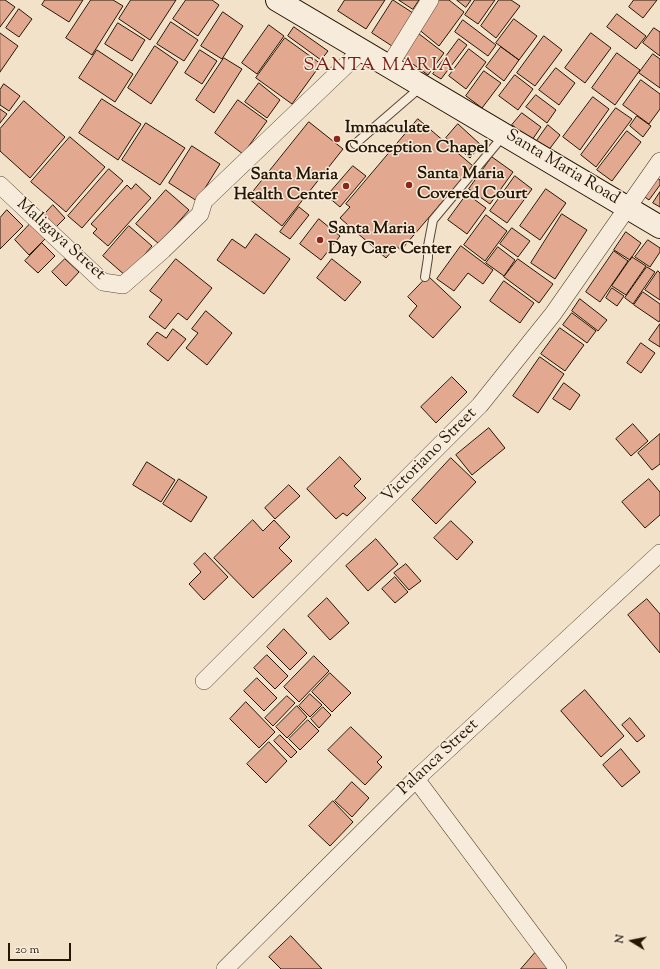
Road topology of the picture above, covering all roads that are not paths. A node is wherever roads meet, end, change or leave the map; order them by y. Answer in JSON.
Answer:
{"nodes":[{"id":1,"x":277,"y":0,"type":"edge"},
{"id":2,"x":430,"y":0,"type":"edge"},
{"id":3,"x":362,"y":50,"type":"junction"},
{"id":4,"x":389,"y":66,"type":"junction"},
{"id":5,"x":422,"y":86,"type":"junction"},
{"id":6,"x":505,"y":135,"type":"junction"},
{"id":7,"x":355,"y":144,"type":"dead end"},
{"id":8,"x":660,"y":161,"type":"edge"},
{"id":9,"x":0,"y":185,"type":"edge"},
{"id":10,"x":627,"y":207,"type":"junction"},
{"id":11,"x":660,"y":227,"type":"edge"},
{"id":12,"x":425,"y":277,"type":"dead end"},
{"id":13,"x":660,"y":553,"type":"edge"},
{"id":14,"x":204,"y":681,"type":"dead end"},
{"id":15,"x":416,"y":779,"type":"junction"},
{"id":16,"x":225,"y":969,"type":"edge"},
{"id":17,"x":558,"y":969,"type":"edge"}],
"edges":[{"from":1,"to":3,"type":"main road","name":"Santa Maria Road"},
{"from":2,"to":4,"type":"street"},
{"from":3,"to":4,"type":"main road","name":"Santa Maria Road"},
{"from":3,"to":9,"type":"street","name":"Maligaya Street"},
{"from":4,"to":5,"type":"main road","name":"Santa Maria Road"},
{"from":5,"to":6,"type":"main road","name":"Santa Maria Road"},
{"from":5,"to":7,"type":"lane"},
{"from":6,"to":10,"type":"main road","name":"Santa Maria Road"},
{"from":6,"to":12,"type":"lane"},
{"from":8,"to":10,"type":"street","name":"Victoriano Street"},
{"from":10,"to":11,"type":"main road","name":"Santa Maria Road"},
{"from":10,"to":14,"type":"street","name":"Victoriano Street"},
{"from":13,"to":15,"type":"street","name":"Palanca Street"},
{"from":15,"to":16,"type":"street","name":"Palanca Street"},
{"from":15,"to":17,"type":"street"}]}
